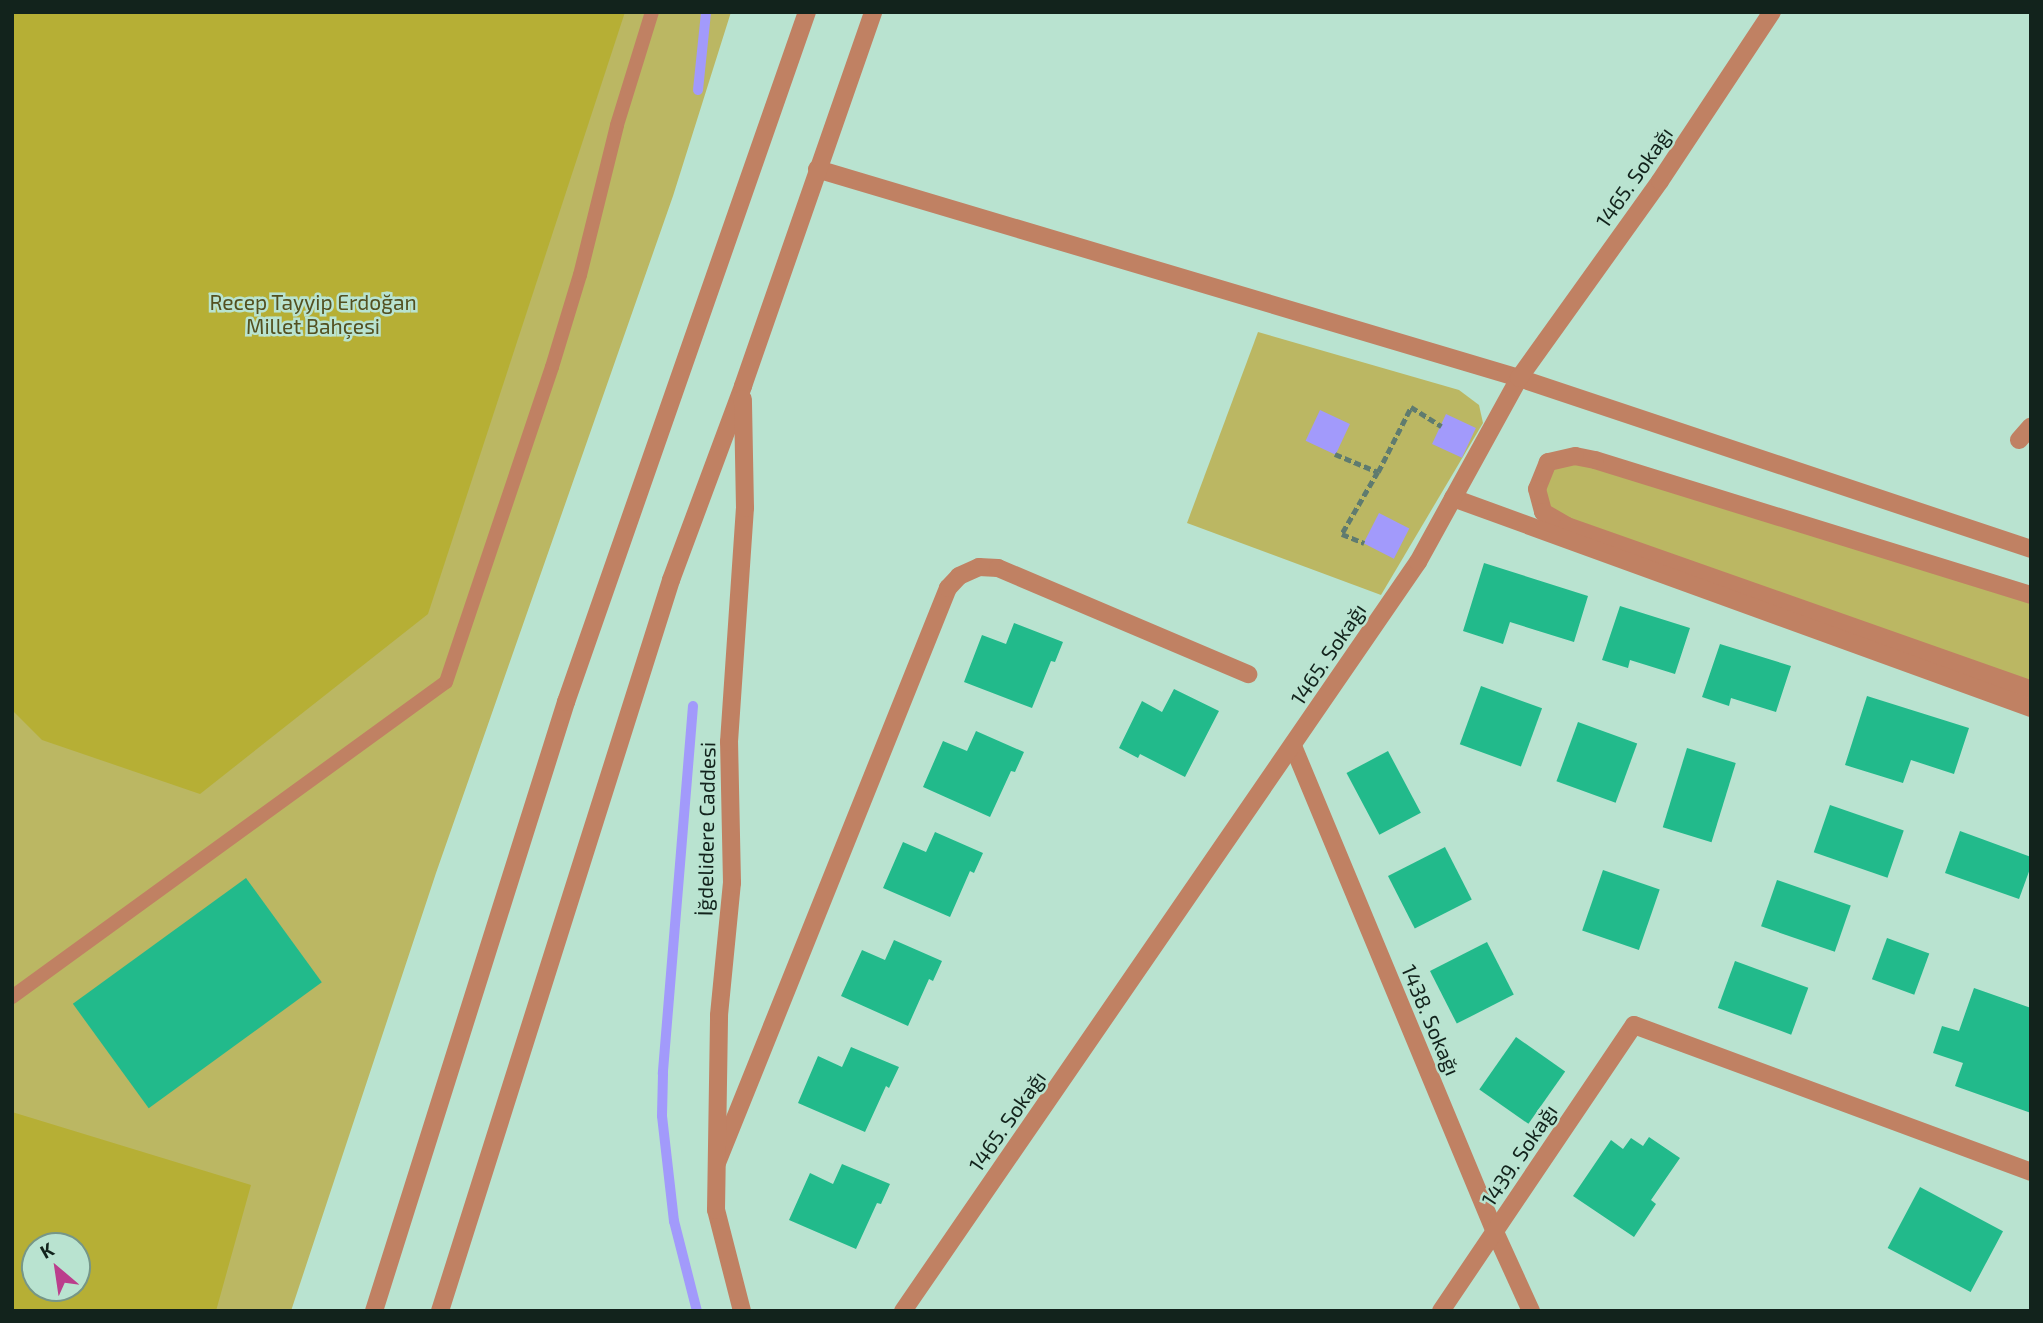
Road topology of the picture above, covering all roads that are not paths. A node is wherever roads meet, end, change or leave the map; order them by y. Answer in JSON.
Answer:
{"nodes":[{"id":1,"x":652,"y":12,"type":"edge"},
{"id":2,"x":807,"y":12,"type":"edge"},
{"id":3,"x":873,"y":12,"type":"edge"},
{"id":4,"x":1772,"y":12,"type":"edge"},
{"id":5,"x":817,"y":169,"type":"junction"},
{"id":6,"x":1519,"y":379,"type":"junction"},
{"id":7,"x":743,"y":386,"type":"junction"},
{"id":8,"x":1453,"y":498,"type":"junction"},
{"id":9,"x":2031,"y":549,"type":"edge"},
{"id":10,"x":2031,"y":595,"type":"edge"},
{"id":11,"x":1248,"y":674,"type":"dead end"},
{"id":12,"x":2031,"y":689,"type":"edge"},
{"id":13,"x":2031,"y":708,"type":"edge"},
{"id":14,"x":1293,"y":746,"type":"junction"},
{"id":15,"x":12,"y":997,"type":"edge"},
{"id":16,"x":716,"y":1166,"type":"junction"},
{"id":17,"x":2031,"y":1172,"type":"edge"},
{"id":18,"x":1495,"y":1232,"type":"junction"},
{"id":19,"x":374,"y":1311,"type":"edge"},
{"id":20,"x":439,"y":1311,"type":"edge"},
{"id":21,"x":742,"y":1311,"type":"edge"},
{"id":22,"x":904,"y":1311,"type":"edge"},
{"id":23,"x":1441,"y":1311,"type":"edge"},
{"id":24,"x":1531,"y":1311,"type":"edge"}],
"edges":[{"from":1,"to":15,"type":"lane"},
{"from":2,"to":19,"type":"street"},
{"from":3,"to":5,"type":"street"},
{"from":4,"to":6,"type":"street","name":"1465. Sokağı"},
{"from":5,"to":6,"type":"street"},
{"from":5,"to":7,"type":"street"},
{"from":6,"to":8,"type":"street","name":"1465. Sokağı"},
{"from":6,"to":9,"type":"street"},
{"from":7,"to":16,"type":"street","name":"İğdelidere Caddesi"},
{"from":7,"to":20,"type":"street"},
{"from":8,"to":13,"type":"street"},
{"from":8,"to":14,"type":"street","name":"1465. Sokağı"},
{"from":10,"to":12,"type":"street"},
{"from":11,"to":16,"type":"street"},
{"from":14,"to":18,"type":"street","name":"1438. Sokağı"},
{"from":14,"to":22,"type":"street","name":"1465. Sokağı"},
{"from":16,"to":21,"type":"street","name":"İğdelidere Caddesi"},
{"from":17,"to":18,"type":"street","name":"1439. Sokağı"},
{"from":18,"to":23,"type":"street","name":"1439. Sokağı"},
{"from":18,"to":24,"type":"street","name":"1438. Sokağı"}]}
